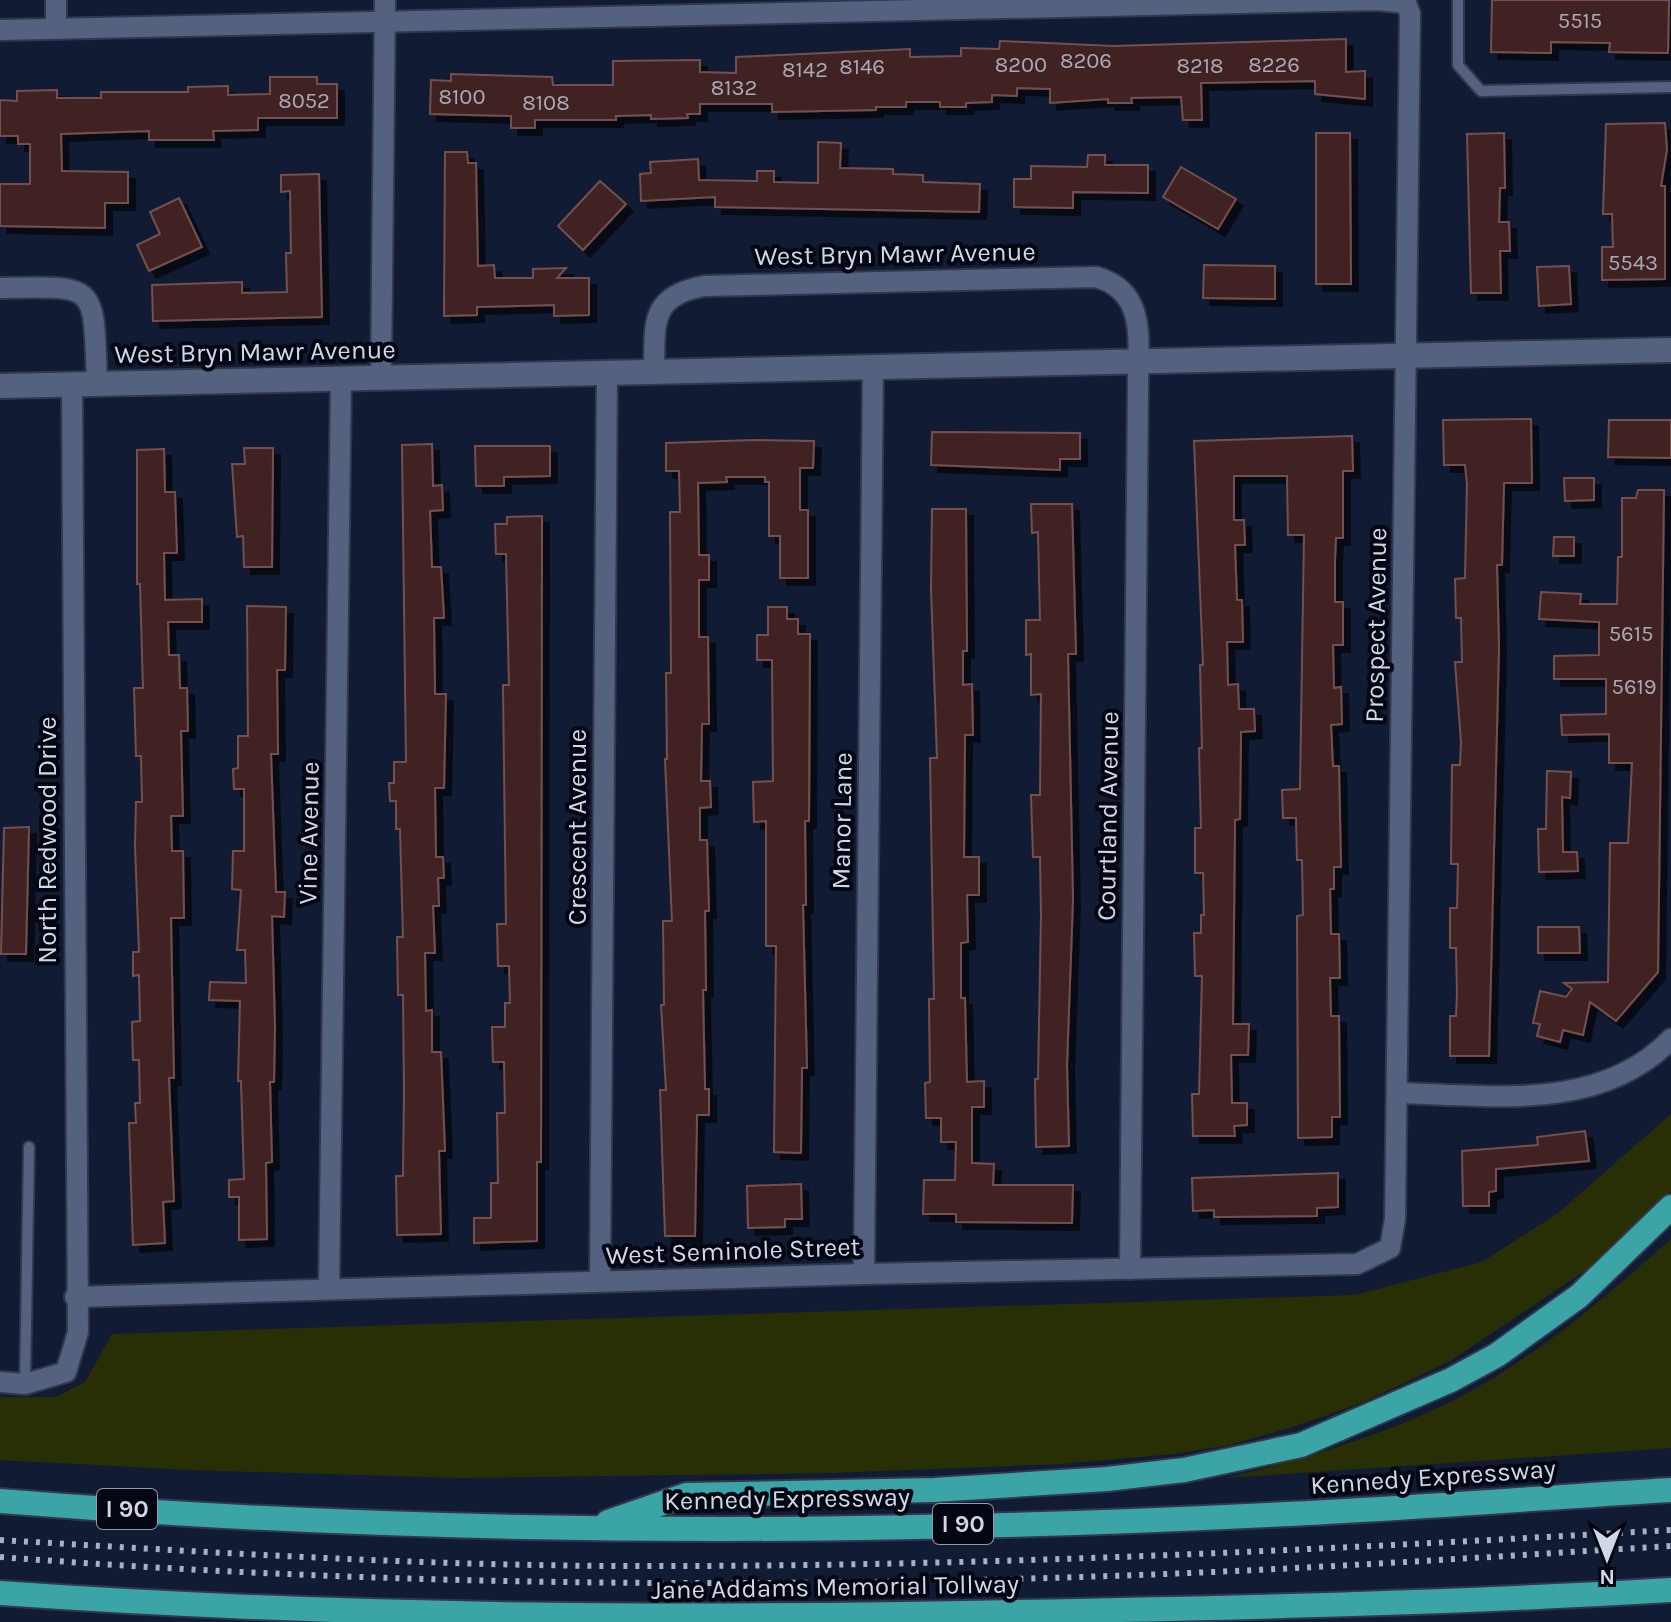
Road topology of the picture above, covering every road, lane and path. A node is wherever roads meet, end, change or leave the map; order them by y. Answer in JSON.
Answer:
{"nodes":[{"id":1,"x":56,"y":0,"type":"edge"},
{"id":2,"x":385,"y":0,"type":"edge"},
{"id":3,"x":1458,"y":0,"type":"edge"},
{"id":4,"x":1296,"y":1,"type":"edge"},
{"id":5,"x":994,"y":4,"type":"edge"},
{"id":6,"x":689,"y":8,"type":"edge"},
{"id":7,"x":385,"y":22,"type":"junction"},
{"id":8,"x":56,"y":29,"type":"junction"},
{"id":9,"x":0,"y":30,"type":"edge"},
{"id":10,"x":1671,"y":87,"type":"edge"},
{"id":11,"x":0,"y":288,"type":"edge"},
{"id":12,"x":1671,"y":350,"type":"edge"},
{"id":13,"x":1406,"y":356,"type":"junction"},
{"id":14,"x":1138,"y":363,"type":"junction"},
{"id":15,"x":873,"y":369,"type":"junction"},
{"id":16,"x":654,"y":372,"type":"junction"},
{"id":17,"x":607,"y":374,"type":"junction"},
{"id":18,"x":381,"y":378,"type":"junction"},
{"id":19,"x":341,"y":379,"type":"junction"},
{"id":20,"x":97,"y":383,"type":"junction"},
{"id":21,"x":72,"y":384,"type":"junction"},
{"id":22,"x":0,"y":386,"type":"edge"},
{"id":23,"x":1671,"y":1039,"type":"edge"},
{"id":24,"x":1397,"y":1093,"type":"junction"},
{"id":25,"x":29,"y":1147,"type":"dead end"},
{"id":26,"x":1671,"y":1207,"type":"edge"},
{"id":27,"x":1390,"y":1248,"type":"joint"},
{"id":28,"x":1130,"y":1269,"type":"junction"},
{"id":29,"x":864,"y":1274,"type":"junction"},
{"id":30,"x":600,"y":1281,"type":"junction"},
{"id":31,"x":329,"y":1288,"type":"junction"},
{"id":32,"x":75,"y":1297,"type":"junction"},
{"id":33,"x":0,"y":1382,"type":"edge"},
{"id":34,"x":25,"y":1384,"type":"junction"},
{"id":35,"x":1671,"y":1490,"type":"edge"},
{"id":36,"x":0,"y":1501,"type":"edge"},
{"id":37,"x":590,"y":1528,"type":"junction"},
{"id":38,"x":1671,"y":1590,"type":"edge"},
{"id":39,"x":0,"y":1593,"type":"edge"}],
"edges":[{"from":1,"to":8,"type":"street"},
{"from":2,"to":7,"type":"street"},
{"from":3,"to":10,"type":"lane"},
{"from":4,"to":5,"type":"street"},
{"from":4,"to":13,"type":"street","name":"Prospect Avenue"},
{"from":5,"to":6,"type":"street"},
{"from":6,"to":7,"type":"street"},
{"from":7,"to":8,"type":"street"},
{"from":7,"to":18,"type":"street"},
{"from":8,"to":9,"type":"street"},
{"from":11,"to":20,"type":"street","name":"West Bryn Mawr Avenue"},
{"from":12,"to":13,"type":"street","name":"West Bryn Mawr Avenue"},
{"from":13,"to":14,"type":"street","name":"West Bryn Mawr Avenue"},
{"from":13,"to":24,"type":"street","name":"Prospect Avenue"},
{"from":14,"to":15,"type":"street","name":"West Bryn Mawr Avenue"},
{"from":14,"to":16,"type":"street","name":"West Bryn Mawr Avenue"},
{"from":14,"to":28,"type":"street","name":"Courtland Avenue"},
{"from":15,"to":16,"type":"street","name":"West Bryn Mawr Avenue"},
{"from":15,"to":29,"type":"street","name":"Manor Lane"},
{"from":16,"to":17,"type":"street","name":"West Bryn Mawr Avenue"},
{"from":17,"to":18,"type":"street","name":"West Bryn Mawr Avenue"},
{"from":17,"to":30,"type":"street","name":"Crescent Avenue"},
{"from":18,"to":19,"type":"street","name":"West Bryn Mawr Avenue"},
{"from":19,"to":20,"type":"street","name":"West Bryn Mawr Avenue"},
{"from":19,"to":31,"type":"street","name":"Vine Avenue"},
{"from":20,"to":21,"type":"street","name":"West Bryn Mawr Avenue"},
{"from":21,"to":22,"type":"street","name":"West Bryn Mawr Avenue"},
{"from":21,"to":32,"type":"street","name":"North Redwood Drive"},
{"from":23,"to":24,"type":"street"},
{"from":24,"to":27,"type":"street","name":"Prospect Avenue"},
{"from":25,"to":34,"type":"lane"},
{"from":26,"to":37,"type":"highway"},
{"from":27,"to":28,"type":"street","name":"West Seminole Street"},
{"from":28,"to":29,"type":"street","name":"West Seminole Street"},
{"from":29,"to":30,"type":"street","name":"West Seminole Street"},
{"from":30,"to":31,"type":"street","name":"West Seminole Street"},
{"from":31,"to":32,"type":"street","name":"West Seminole Street"},
{"from":32,"to":34,"type":"street","name":"North Redwood Drive"},
{"from":33,"to":34,"type":"street"},
{"from":35,"to":37,"type":"highway","name":"Kennedy Expressway","number":"I 90"},
{"from":36,"to":37,"type":"highway","name":"Kennedy Expressway","number":"I 90"},
{"from":38,"to":39,"type":"highway","name":"Jane Addams Memorial Tollway"}]}
